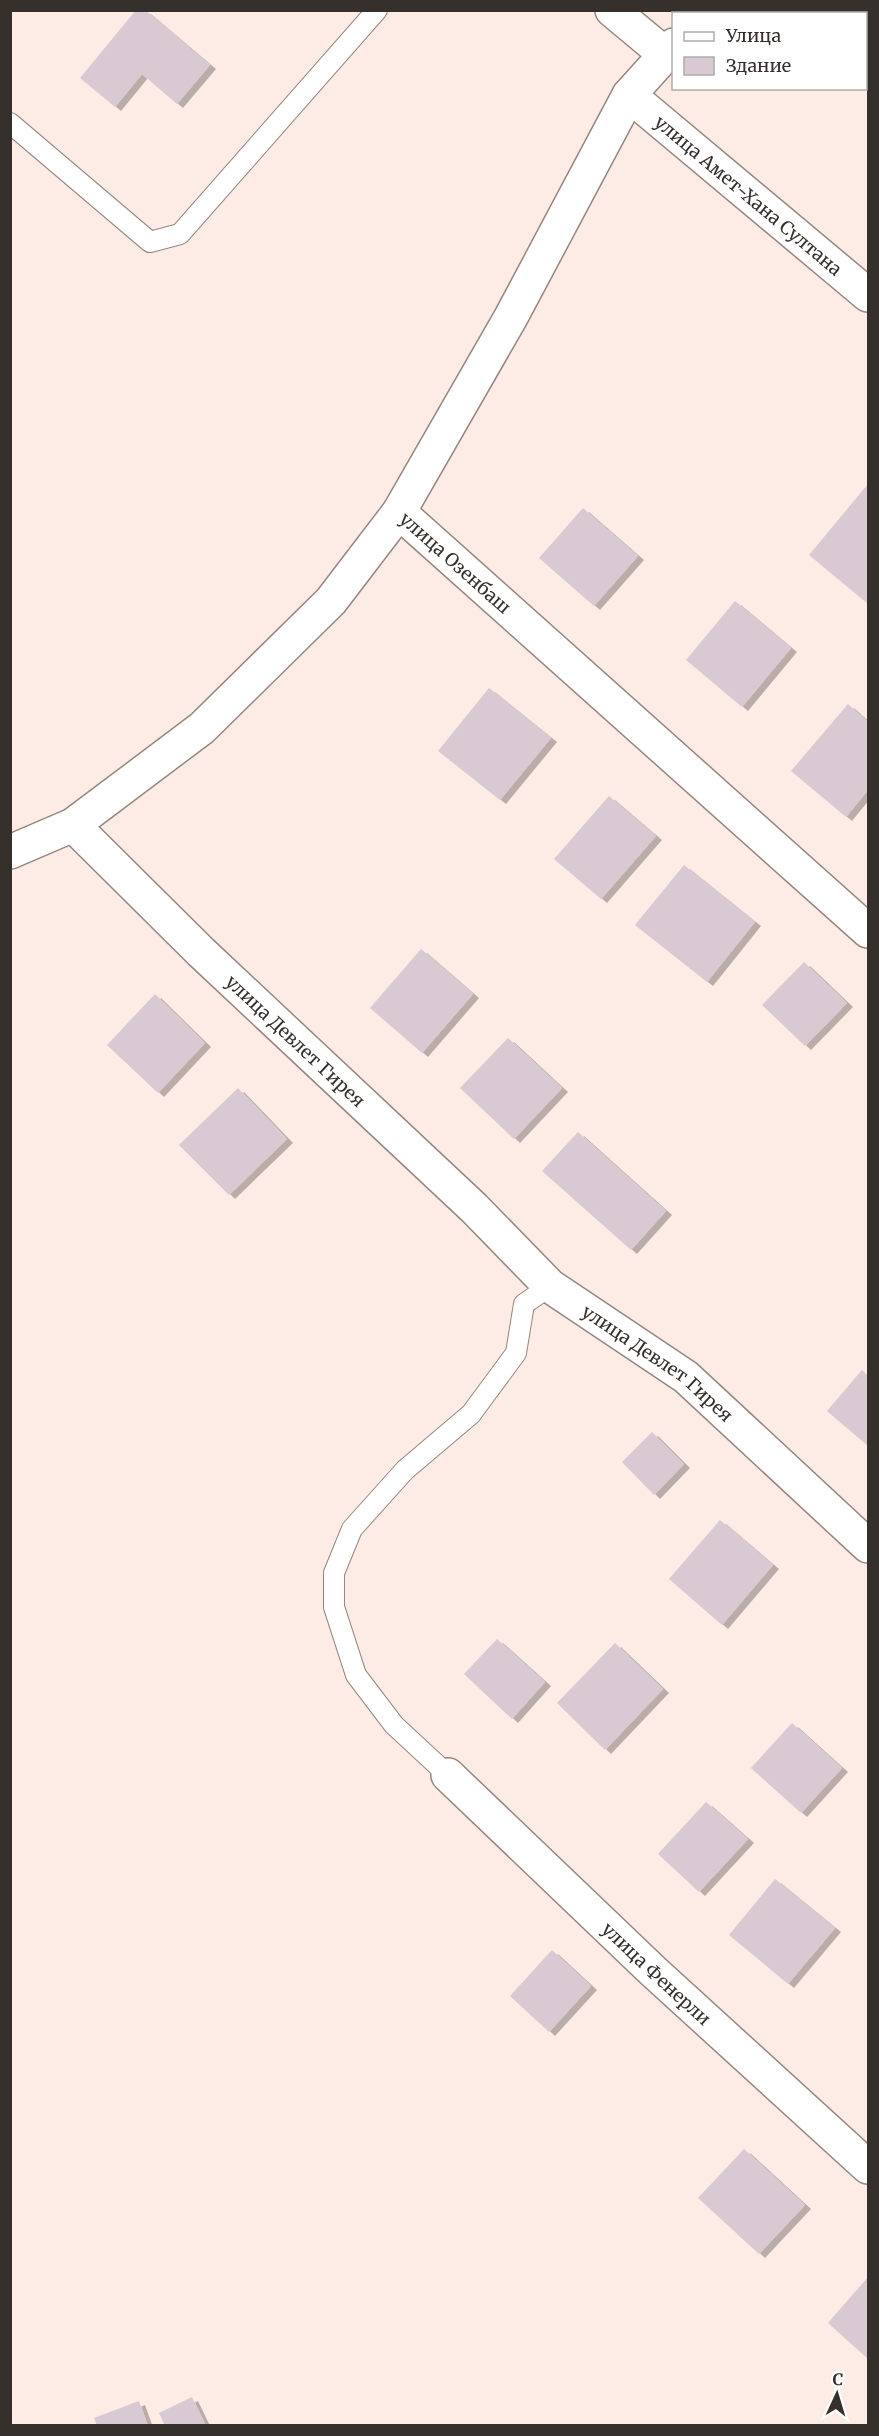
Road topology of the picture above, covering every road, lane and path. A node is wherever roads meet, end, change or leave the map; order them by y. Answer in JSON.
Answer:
{"nodes":[{"id":1,"x":376,"y":10,"type":"edge"},
{"id":2,"x":612,"y":10,"type":"edge"},
{"id":3,"x":670,"y":50,"type":"edge"},
{"id":4,"x":629,"y":95,"type":"junction"},
{"id":5,"x":10,"y":123,"type":"edge"},
{"id":6,"x":868,"y":295,"type":"edge"},
{"id":7,"x":399,"y":512,"type":"junction"},
{"id":8,"x":73,"y":825,"type":"junction"},
{"id":9,"x":10,"y":852,"type":"edge"},
{"id":10,"x":868,"y":931,"type":"edge"},
{"id":11,"x":550,"y":1286,"type":"junction"},
{"id":12,"x":868,"y":1546,"type":"edge"},
{"id":13,"x":448,"y":1775,"type":"joint"},
{"id":14,"x":868,"y":2167,"type":"edge"}],
"edges":[{"from":1,"to":5,"type":"lane"},
{"from":2,"to":3,"type":"street"},
{"from":3,"to":4,"type":"street","name":"улица Озенбаш"},
{"from":4,"to":6,"type":"street","name":"улица Амет-Хана Султана"},
{"from":4,"to":7,"type":"street","name":"улица Озенбаш"},
{"from":7,"to":8,"type":"street"},
{"from":7,"to":10,"type":"street","name":"улица Озенбаш"},
{"from":8,"to":9,"type":"street"},
{"from":8,"to":11,"type":"street","name":"улица Девлет Гирея"},
{"from":11,"to":12,"type":"street","name":"улица Девлет Гирея"},
{"from":11,"to":13,"type":"lane"},
{"from":13,"to":14,"type":"street","name":"улица Фенерли"}]}
